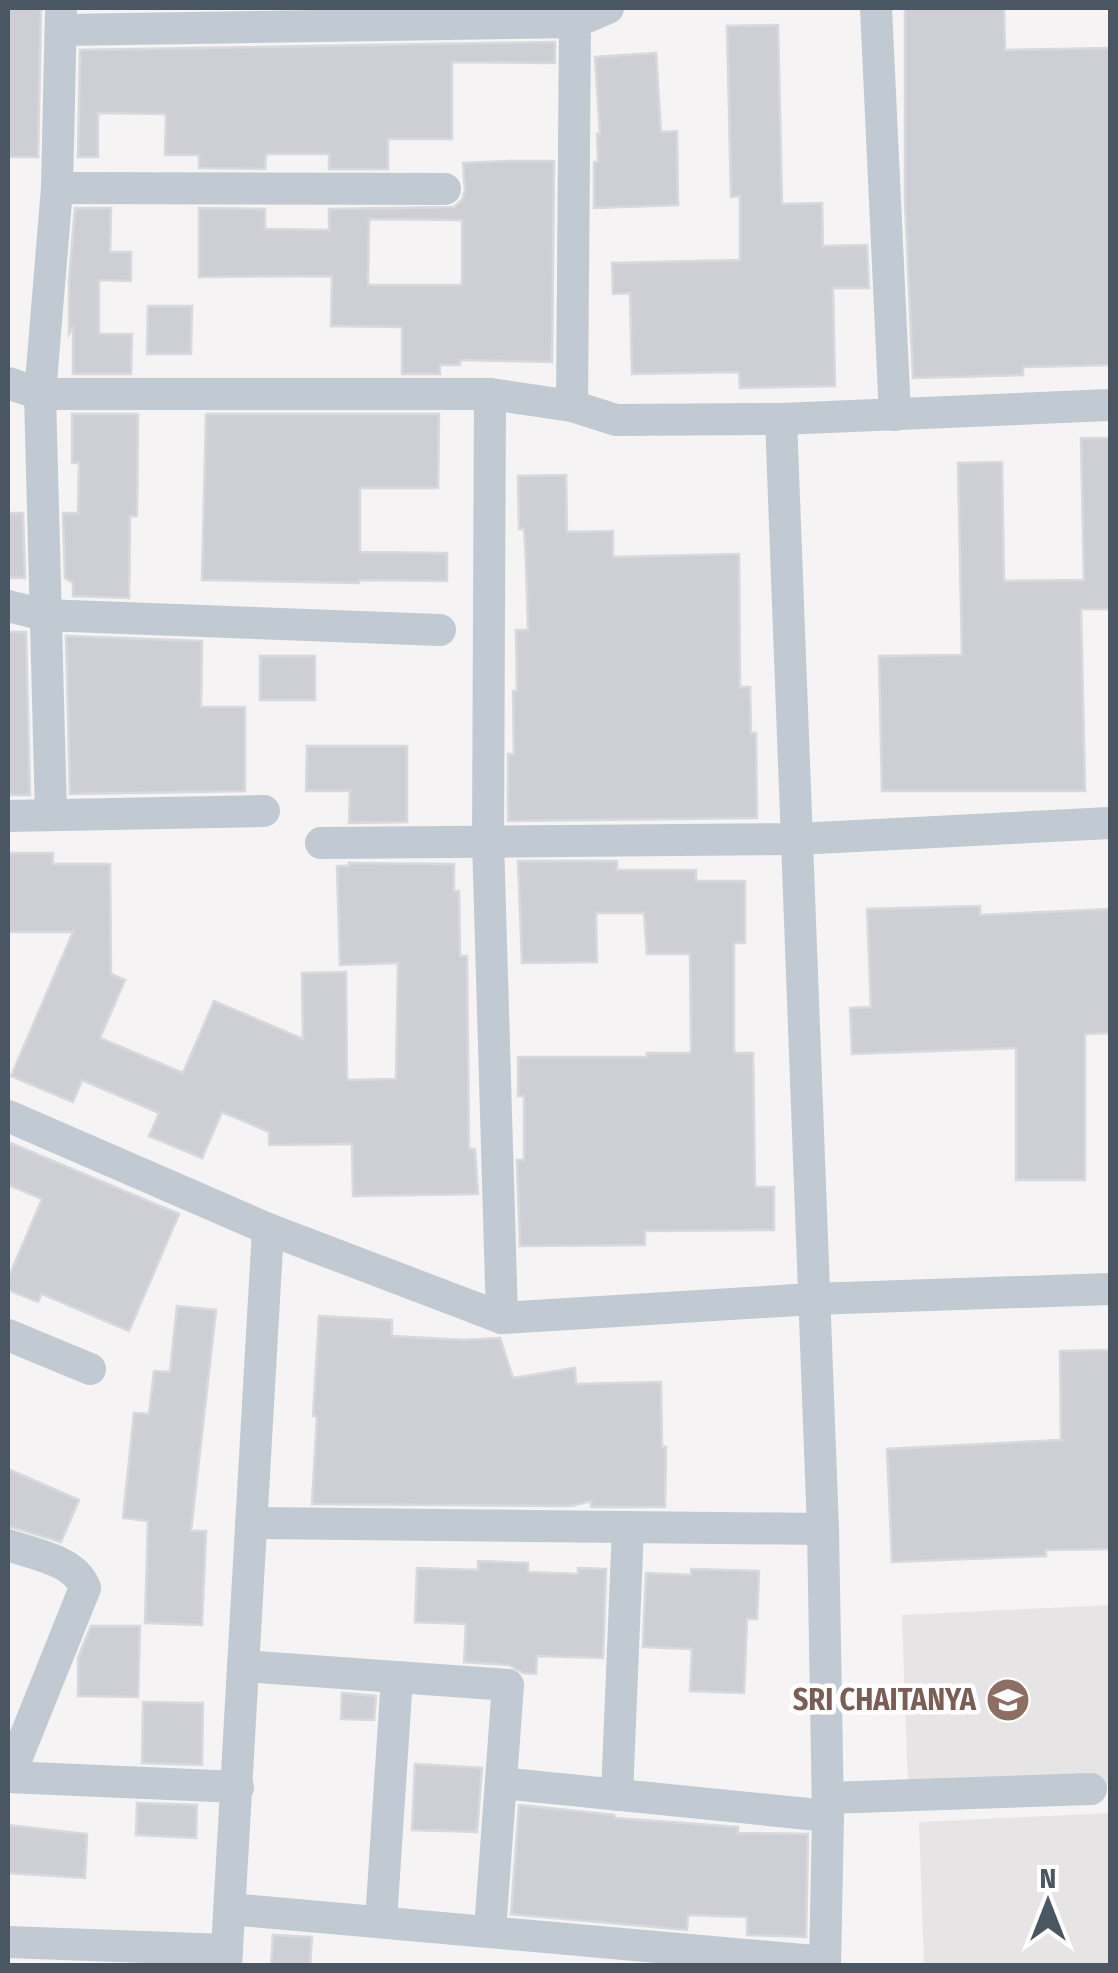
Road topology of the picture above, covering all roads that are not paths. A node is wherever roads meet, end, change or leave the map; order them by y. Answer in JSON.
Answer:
{"nodes":[{"id":1,"x":608,"y":8,"type":"edge"},
{"id":2,"x":876,"y":8,"type":"edge"},
{"id":3,"x":61,"y":19,"type":"edge"},
{"id":4,"x":575,"y":22,"type":"junction"},
{"id":5,"x":57,"y":188,"type":"junction"},
{"id":6,"x":446,"y":189,"type":"dead end"},
{"id":7,"x":8,"y":383,"type":"edge"},
{"id":8,"x":40,"y":394,"type":"junction"},
{"id":9,"x":490,"y":394,"type":"junction"},
{"id":10,"x":1110,"y":405,"type":"edge"},
{"id":11,"x":572,"y":406,"type":"junction"},
{"id":12,"x":895,"y":415,"type":"junction"},
{"id":13,"x":781,"y":419,"type":"junction"},
{"id":14,"x":8,"y":606,"type":"edge"},
{"id":15,"x":44,"y":615,"type":"junction"},
{"id":16,"x":440,"y":630,"type":"dead end"},
{"id":17,"x":264,"y":811,"type":"dead end"},
{"id":18,"x":51,"y":815,"type":"junction"},
{"id":19,"x":8,"y":816,"type":"edge"},
{"id":20,"x":1110,"y":823,"type":"edge"},
{"id":21,"x":488,"y":840,"type":"junction"},
{"id":22,"x":797,"y":840,"type":"junction"},
{"id":23,"x":321,"y":842,"type":"dead end"},
{"id":24,"x":8,"y":1116,"type":"edge"},
{"id":25,"x":268,"y":1229,"type":"junction"},
{"id":26,"x":1110,"y":1289,"type":"edge"},
{"id":27,"x":813,"y":1299,"type":"junction"},
{"id":28,"x":502,"y":1318,"type":"junction"},
{"id":29,"x":8,"y":1335,"type":"edge"},
{"id":30,"x":90,"y":1369,"type":"dead end"},
{"id":31,"x":251,"y":1524,"type":"junction"},
{"id":32,"x":628,"y":1527,"type":"junction"},
{"id":33,"x":822,"y":1529,"type":"junction"},
{"id":34,"x":8,"y":1545,"type":"edge"},
{"id":35,"x":243,"y":1666,"type":"junction"},
{"id":36,"x":396,"y":1677,"type":"junction"},
{"id":37,"x":8,"y":1777,"type":"edge"},
{"id":38,"x":501,"y":1783,"type":"junction"},
{"id":39,"x":238,"y":1786,"type":"junction"},
{"id":40,"x":1091,"y":1789,"type":"dead end"},
{"id":41,"x":618,"y":1795,"type":"junction"},
{"id":42,"x":828,"y":1807,"type":"junction"},
{"id":43,"x":230,"y":1909,"type":"junction"},
{"id":44,"x":381,"y":1921,"type":"junction"},
{"id":45,"x":490,"y":1930,"type":"junction"},
{"id":46,"x":8,"y":1942,"type":"edge"},
{"id":47,"x":227,"y":1958,"type":"edge"},
{"id":48,"x":825,"y":1964,"type":"edge"}],
"edges":[{"from":1,"to":4,"type":"street"},
{"from":2,"to":12,"type":"street"},
{"from":3,"to":4,"type":"street"},
{"from":3,"to":5,"type":"street"},
{"from":4,"to":11,"type":"street"},
{"from":5,"to":6,"type":"street"},
{"from":5,"to":8,"type":"street"},
{"from":7,"to":8,"type":"street"},
{"from":8,"to":9,"type":"street"},
{"from":8,"to":15,"type":"street"},
{"from":9,"to":11,"type":"street"},
{"from":9,"to":21,"type":"street"},
{"from":10,"to":12,"type":"street"},
{"from":11,"to":13,"type":"street"},
{"from":12,"to":13,"type":"street"},
{"from":13,"to":22,"type":"street"},
{"from":14,"to":15,"type":"street"},
{"from":15,"to":16,"type":"street"},
{"from":15,"to":18,"type":"street"},
{"from":17,"to":18,"type":"street"},
{"from":18,"to":19,"type":"street"},
{"from":20,"to":22,"type":"street"},
{"from":21,"to":22,"type":"street"},
{"from":21,"to":23,"type":"street"},
{"from":21,"to":28,"type":"street"},
{"from":22,"to":27,"type":"street"},
{"from":24,"to":25,"type":"street"},
{"from":25,"to":28,"type":"street"},
{"from":25,"to":31,"type":"street"},
{"from":26,"to":27,"type":"street"},
{"from":27,"to":28,"type":"street"},
{"from":27,"to":33,"type":"street"},
{"from":29,"to":30,"type":"street"},
{"from":31,"to":32,"type":"street"},
{"from":31,"to":35,"type":"street"},
{"from":32,"to":33,"type":"street"},
{"from":32,"to":41,"type":"street"},
{"from":33,"to":42,"type":"street"},
{"from":34,"to":37,"type":"street"},
{"from":35,"to":36,"type":"street"},
{"from":35,"to":39,"type":"street"},
{"from":36,"to":38,"type":"street"},
{"from":36,"to":44,"type":"street"},
{"from":37,"to":39,"type":"street"},
{"from":38,"to":41,"type":"street"},
{"from":38,"to":45,"type":"street"},
{"from":39,"to":43,"type":"street"},
{"from":40,"to":42,"type":"street"},
{"from":41,"to":42,"type":"street"},
{"from":42,"to":48,"type":"street"},
{"from":43,"to":44,"type":"street"},
{"from":43,"to":47,"type":"street"},
{"from":44,"to":45,"type":"street"},
{"from":45,"to":48,"type":"street"},
{"from":46,"to":47,"type":"street"}]}
